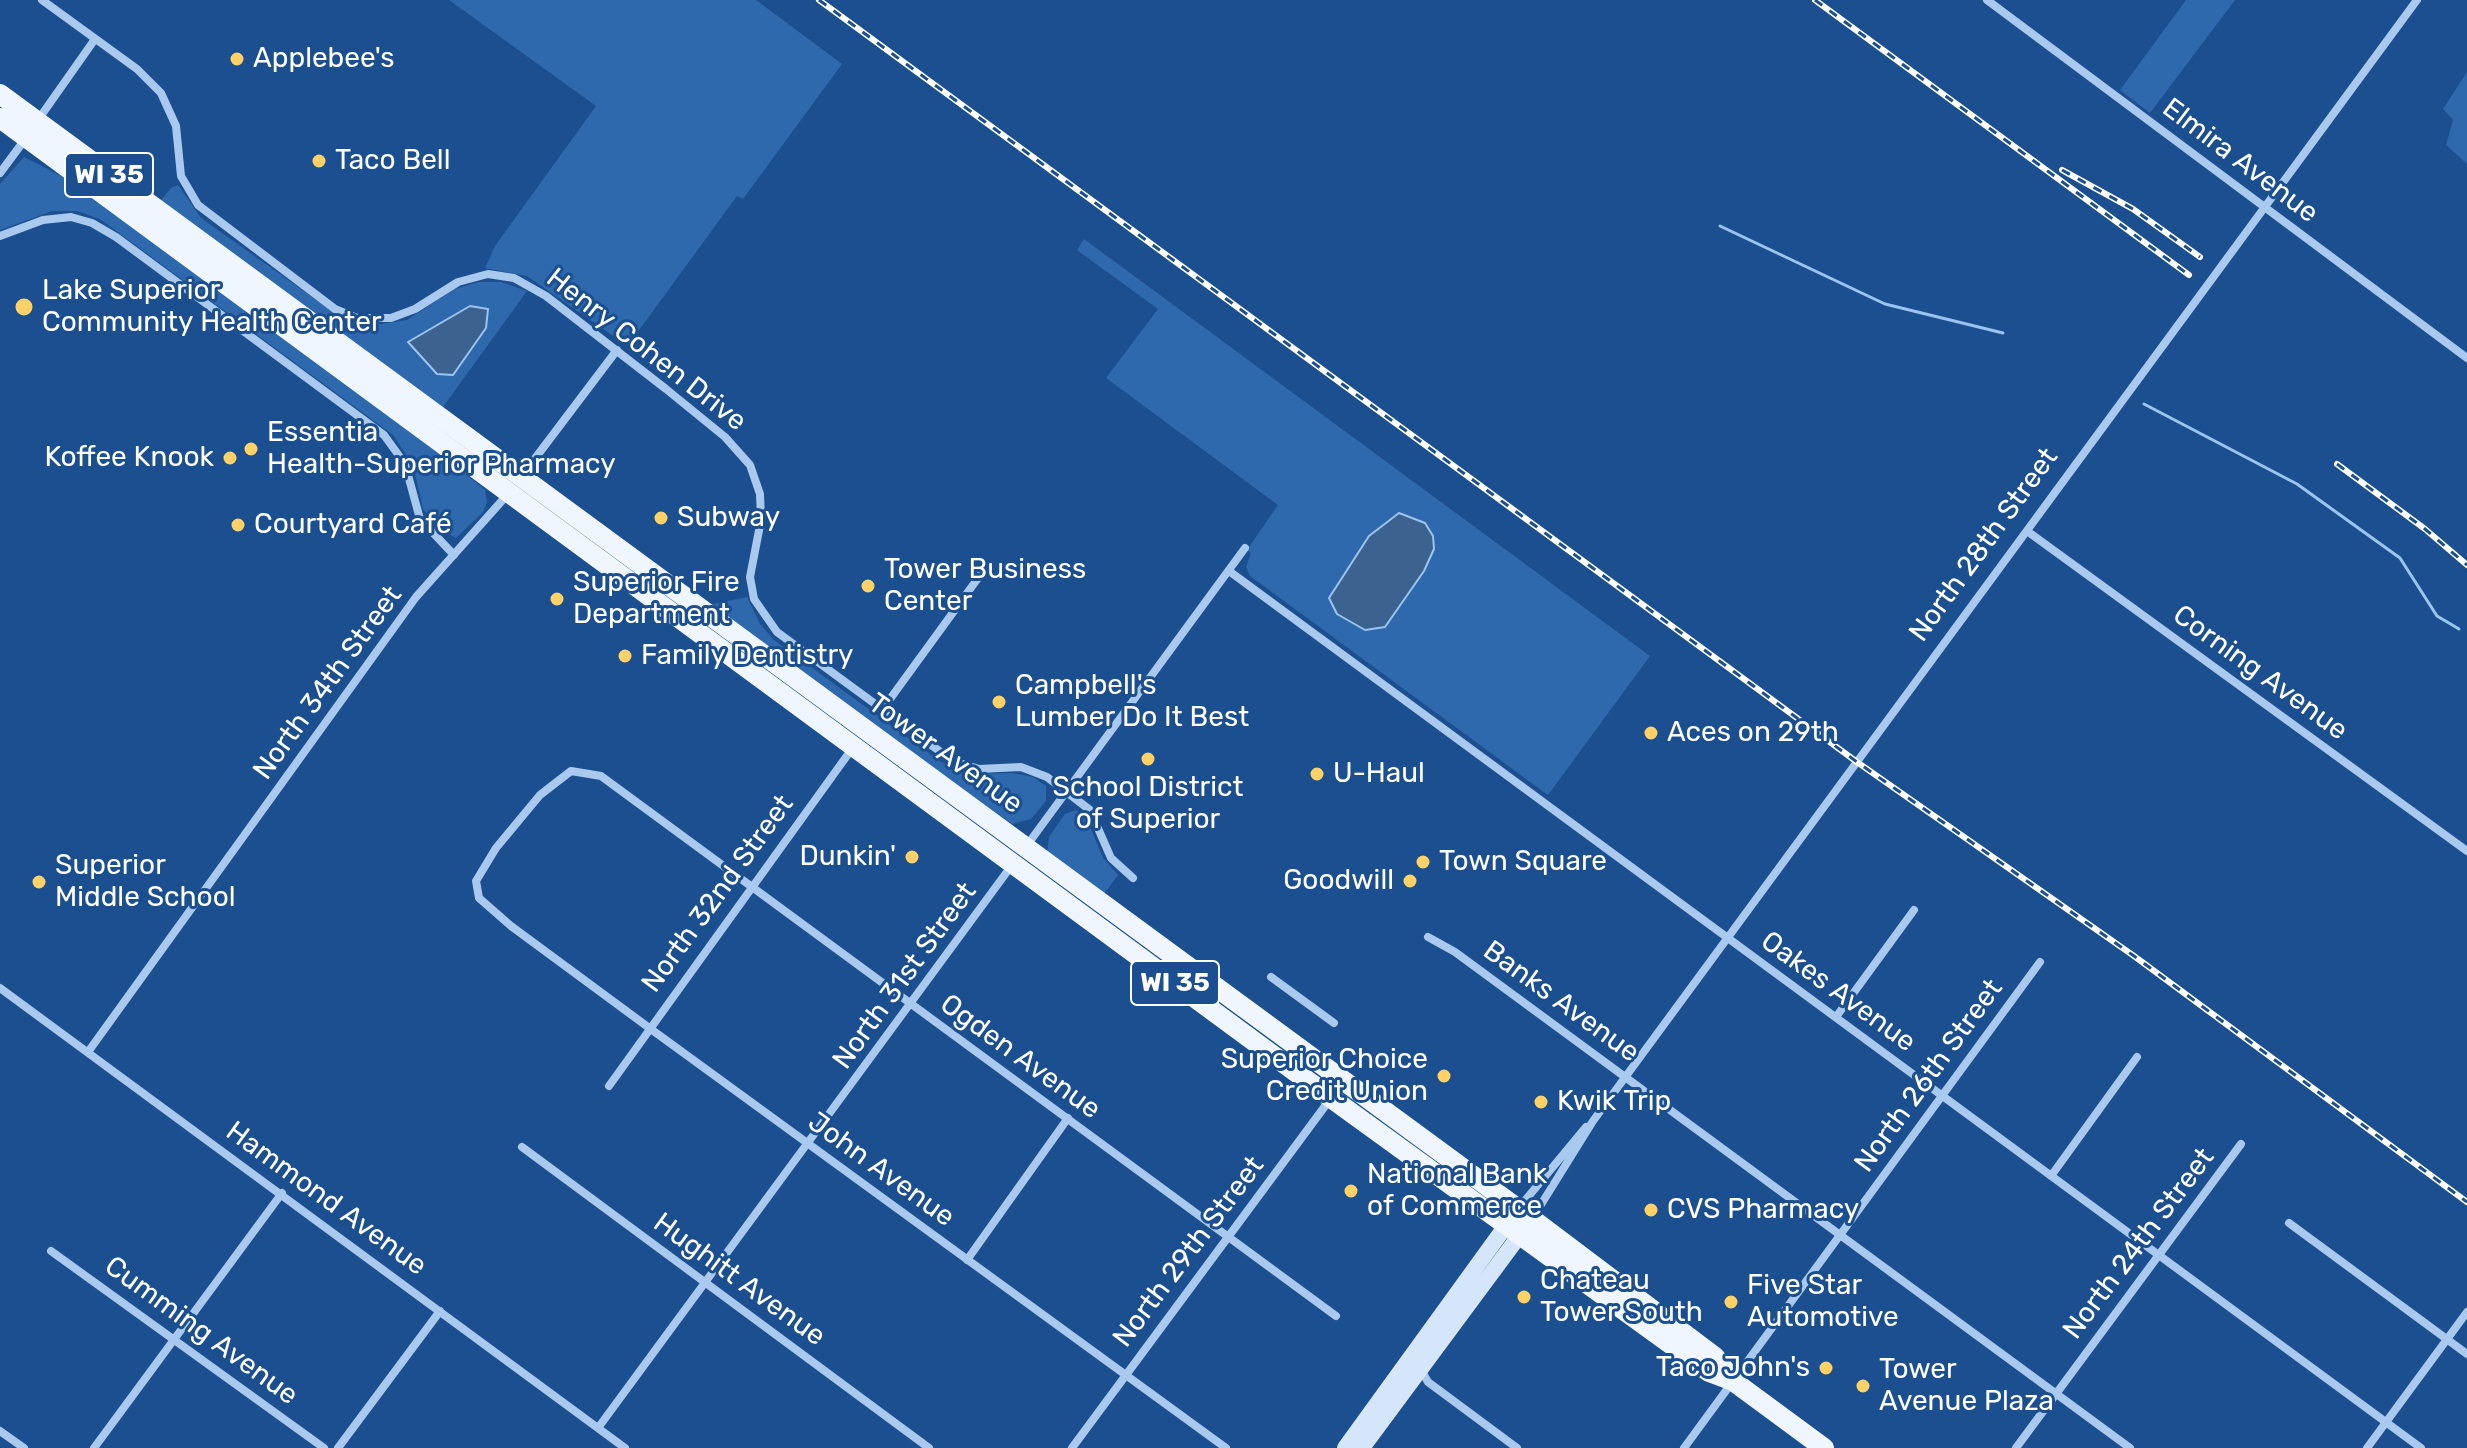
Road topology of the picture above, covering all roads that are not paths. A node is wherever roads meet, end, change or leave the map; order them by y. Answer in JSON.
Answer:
{"nodes":[{"id":1,"x":42,"y":0,"type":"edge"},
{"id":2,"x":1987,"y":0,"type":"edge"},
{"id":3,"x":2417,"y":0,"type":"edge"},
{"id":4,"x":95,"y":39,"type":"junction"},
{"id":5,"x":0,"y":94,"type":"edge"},
{"id":6,"x":0,"y":118,"type":"edge"},
{"id":7,"x":32,"y":129,"type":"junction"},
{"id":8,"x":0,"y":173,"type":"edge"},
{"id":9,"x":2266,"y":208,"type":"junction"},
{"id":10,"x":0,"y":236,"type":"edge"},
{"id":11,"x":617,"y":350,"type":"junction"},
{"id":12,"x":2467,"y":358,"type":"edge"},
{"id":13,"x":515,"y":485,"type":"junction"},
{"id":14,"x":2027,"y":531,"type":"junction"},
{"id":15,"x":1245,"y":548,"type":"dead end"},
{"id":16,"x":454,"y":555,"type":"junction"},
{"id":17,"x":1229,"y":571,"type":"junction"},
{"id":18,"x":981,"y":574,"type":"dead end"},
{"id":19,"x":882,"y":710,"type":"junction"},
{"id":20,"x":859,"y":739,"type":"junction"},
{"id":21,"x":601,"y":776,"type":"joint"},
{"id":22,"x":1067,"y":791,"type":"junction"},
{"id":23,"x":2467,"y":851,"type":"edge"},
{"id":24,"x":1019,"y":856,"type":"junction"},
{"id":25,"x":1133,"y":878,"type":"dead end"},
{"id":26,"x":751,"y":886,"type":"junction"},
{"id":27,"x":1914,"y":910,"type":"dead end"},
{"id":28,"x":1428,"y":937,"type":"dead end"},
{"id":29,"x":1728,"y":937,"type":"junction"},
{"id":30,"x":2040,"y":962,"type":"dead end"},
{"id":31,"x":1271,"y":977,"type":"dead end"},
{"id":32,"x":0,"y":988,"type":"edge"},
{"id":33,"x":911,"y":1006,"type":"junction"},
{"id":34,"x":1836,"y":1017,"type":"junction"},
{"id":35,"x":1334,"y":1023,"type":"dead end"},
{"id":36,"x":648,"y":1027,"type":"junction"},
{"id":37,"x":88,"y":1052,"type":"junction"},
{"id":38,"x":2137,"y":1057,"type":"dead end"},
{"id":39,"x":1625,"y":1076,"type":"junction"},
{"id":40,"x":609,"y":1086,"type":"dead end"},
{"id":41,"x":1337,"y":1090,"type":"junction"},
{"id":42,"x":1942,"y":1096,"type":"junction"},
{"id":43,"x":1068,"y":1118,"type":"junction"},
{"id":44,"x":1593,"y":1121,"type":"junction"},
{"id":45,"x":809,"y":1144,"type":"junction"},
{"id":46,"x":2241,"y":1144,"type":"dead end"},
{"id":47,"x":522,"y":1147,"type":"dead end"},
{"id":48,"x":2051,"y":1176,"type":"junction"},
{"id":49,"x":282,"y":1193,"type":"junction"},
{"id":50,"x":1519,"y":1222,"type":"junction"},
{"id":51,"x":2289,"y":1223,"type":"dead end"},
{"id":52,"x":1840,"y":1235,"type":"junction"},
{"id":53,"x":1228,"y":1236,"type":"junction"},
{"id":54,"x":51,"y":1251,"type":"dead end"},
{"id":55,"x":2159,"y":1255,"type":"junction"},
{"id":56,"x":967,"y":1260,"type":"junction"},
{"id":57,"x":705,"y":1283,"type":"junction"},
{"id":58,"x":1449,"y":1306,"type":"junction"},
{"id":59,"x":440,"y":1311,"type":"junction"},
{"id":60,"x":2467,"y":1312,"type":"edge"},
{"id":61,"x":1336,"y":1316,"type":"dead end"},
{"id":62,"x":2448,"y":1339,"type":"junction"},
{"id":63,"x":174,"y":1340,"type":"junction"},
{"id":64,"x":2467,"y":1354,"type":"edge"},
{"id":65,"x":1420,"y":1370,"type":"junction"},
{"id":66,"x":1124,"y":1376,"type":"junction"},
{"id":67,"x":1733,"y":1381,"type":"junction"},
{"id":68,"x":2056,"y":1394,"type":"junction"},
{"id":69,"x":2386,"y":1422,"type":"junction"},
{"id":70,"x":598,"y":1428,"type":"junction"},
{"id":71,"x":0,"y":1431,"type":"edge"},
{"id":72,"x":24,"y":1448,"type":"edge"},
{"id":73,"x":94,"y":1448,"type":"edge"},
{"id":74,"x":324,"y":1448,"type":"edge"},
{"id":75,"x":338,"y":1448,"type":"edge"},
{"id":76,"x":625,"y":1448,"type":"edge"},
{"id":77,"x":929,"y":1448,"type":"edge"},
{"id":78,"x":1072,"y":1448,"type":"edge"},
{"id":79,"x":1226,"y":1448,"type":"edge"},
{"id":80,"x":1345,"y":1448,"type":"edge"},
{"id":81,"x":1362,"y":1448,"type":"edge"},
{"id":82,"x":1517,"y":1448,"type":"edge"},
{"id":83,"x":1684,"y":1448,"type":"edge"},
{"id":84,"x":1824,"y":1448,"type":"edge"},
{"id":85,"x":2016,"y":1448,"type":"edge"},
{"id":86,"x":2130,"y":1448,"type":"edge"},
{"id":87,"x":2367,"y":1448,"type":"edge"},
{"id":88,"x":2421,"y":1448,"type":"edge"}],
"edges":[{"from":1,"to":4,"type":"street","name":"Henry Cohen Drive"},
{"from":2,"to":9,"type":"street","name":"Elmira Avenue"},
{"from":3,"to":9,"type":"street","name":"North 28th Street"},
{"from":4,"to":7,"type":"street"},
{"from":4,"to":11,"type":"street","name":"Henry Cohen Drive"},
{"from":5,"to":7,"type":"main road","name":"Tower Avenue","number":"WI 35"},
{"from":6,"to":7,"type":"main road","name":"Tower Avenue","number":"WI 35"},
{"from":7,"to":8,"type":"street"},
{"from":7,"to":13,"type":"main road","name":"Tower Avenue","number":"WI 35"},
{"from":9,"to":12,"type":"street","name":"Elmira Avenue"},
{"from":9,"to":14,"type":"street","name":"North 28th Street"},
{"from":10,"to":16,"type":"street"},
{"from":11,"to":13,"type":"street","name":"North 34th Street"},
{"from":11,"to":19,"type":"street","name":"Henry Cohen Drive"},
{"from":13,"to":16,"type":"street","name":"North 34th Street"},
{"from":13,"to":20,"type":"main road","name":"Tower Avenue","number":"WI 35"},
{"from":14,"to":23,"type":"street","name":"Corning Avenue"},
{"from":14,"to":29,"type":"street","name":"North 28th Street"},
{"from":15,"to":17,"type":"street","name":"North 31st Street"},
{"from":16,"to":37,"type":"street","name":"North 34th Street"},
{"from":17,"to":22,"type":"street","name":"North 31st Street"},
{"from":17,"to":29,"type":"street","name":"Oakes Avenue"},
{"from":18,"to":19,"type":"street"},
{"from":19,"to":22,"type":"street","name":"Henry Cohen Drive"},
{"from":20,"to":24,"type":"main road","name":"Tower Avenue","number":"WI 35"},
{"from":20,"to":26,"type":"street","name":"North 32nd Street"},
{"from":21,"to":26,"type":"street","name":"Ogden Avenue"},
{"from":21,"to":36,"type":"street","name":"John Avenue"},
{"from":22,"to":24,"type":"street","name":"North 31st Street"},
{"from":22,"to":25,"type":"street","name":"Henry Cohen Drive"},
{"from":24,"to":33,"type":"street","name":"North 31st Street"},
{"from":24,"to":41,"type":"main road","name":"Tower Avenue","number":"WI 35"},
{"from":26,"to":33,"type":"street","name":"Ogden Avenue"},
{"from":26,"to":36,"type":"street","name":"North 32nd Street"},
{"from":27,"to":34,"type":"street"},
{"from":28,"to":39,"type":"street","name":"Banks Avenue"},
{"from":29,"to":34,"type":"street","name":"Oakes Avenue"},
{"from":29,"to":39,"type":"street","name":"North 28th Street"},
{"from":30,"to":42,"type":"street","name":"North 26th Street"},
{"from":31,"to":35,"type":"street"},
{"from":32,"to":37,"type":"street","name":"Hammond Avenue"},
{"from":33,"to":43,"type":"street","name":"Ogden Avenue"},
{"from":33,"to":45,"type":"street","name":"North 31st Street"},
{"from":34,"to":42,"type":"street","name":"Oakes Avenue"},
{"from":36,"to":40,"type":"street","name":"North 32nd Street"},
{"from":36,"to":45,"type":"street","name":"John Avenue"},
{"from":37,"to":49,"type":"street","name":"Hammond Avenue"},
{"from":38,"to":48,"type":"street"},
{"from":39,"to":44,"type":"street","name":"North 28th Street"},
{"from":39,"to":52,"type":"street","name":"Banks Avenue"},
{"from":41,"to":50,"type":"main road","name":"Tower Avenue","number":"WI 35"},
{"from":41,"to":53,"type":"street","name":"North 29th Street"},
{"from":42,"to":48,"type":"street","name":"Oakes Avenue"},
{"from":42,"to":52,"type":"street","name":"North 26th Street"},
{"from":43,"to":53,"type":"street","name":"Ogden Avenue"},
{"from":43,"to":56,"type":"street"},
{"from":44,"to":50,"type":"street","name":"North 28th Street"},
{"from":44,"to":50,"type":"street","name":"North 28th Street"},
{"from":45,"to":56,"type":"street","name":"John Avenue"},
{"from":45,"to":57,"type":"street","name":"North 31st Street"},
{"from":46,"to":55,"type":"street","name":"North 24th Street"},
{"from":47,"to":57,"type":"street","name":"Hughitt Avenue"},
{"from":48,"to":55,"type":"street","name":"Oakes Avenue"},
{"from":49,"to":59,"type":"street","name":"Hammond Avenue"},
{"from":49,"to":63,"type":"street"},
{"from":50,"to":58,"type":"main road","name":"North 28th Street"},
{"from":50,"to":65,"type":"main road","name":"North 28th Street"},
{"from":50,"to":67,"type":"main road","name":"Tower Avenue","number":"WI 35"},
{"from":51,"to":62,"type":"street"},
{"from":52,"to":67,"type":"street","name":"North 26th Street"},
{"from":52,"to":68,"type":"street","name":"Banks Avenue"},
{"from":53,"to":61,"type":"street","name":"Ogden Avenue"},
{"from":53,"to":66,"type":"street","name":"North 29th Street"},
{"from":54,"to":63,"type":"street","name":"Cumming Avenue"},
{"from":55,"to":68,"type":"street","name":"North 24th Street"},
{"from":55,"to":69,"type":"street","name":"Oakes Avenue"},
{"from":56,"to":66,"type":"street","name":"John Avenue"},
{"from":57,"to":70,"type":"street","name":"North 31st Street"},
{"from":57,"to":77,"type":"street","name":"Hughitt Avenue"},
{"from":58,"to":65,"type":"street"},
{"from":58,"to":80,"type":"main road","name":"North 28th Street"},
{"from":59,"to":70,"type":"street","name":"Hammond Avenue"},
{"from":59,"to":75,"type":"street"},
{"from":60,"to":62,"type":"street"},
{"from":62,"to":64,"type":"street"},
{"from":62,"to":69,"type":"street"},
{"from":63,"to":73,"type":"street"},
{"from":63,"to":74,"type":"street","name":"Cumming Avenue"},
{"from":65,"to":81,"type":"main road","name":"North 28th Street"},
{"from":65,"to":82,"type":"street"},
{"from":66,"to":78,"type":"street","name":"North 29th Street"},
{"from":66,"to":79,"type":"street","name":"John Avenue"},
{"from":67,"to":83,"type":"street","name":"North 26th Street"},
{"from":67,"to":84,"type":"main road","name":"Tower Avenue","number":"WI 35"},
{"from":68,"to":85,"type":"street","name":"North 24th Street"},
{"from":68,"to":86,"type":"street","name":"Banks Avenue"},
{"from":69,"to":87,"type":"street"},
{"from":69,"to":88,"type":"street","name":"Oakes Avenue"},
{"from":70,"to":76,"type":"street","name":"Hammond Avenue"},
{"from":71,"to":72,"type":"street"}]}
